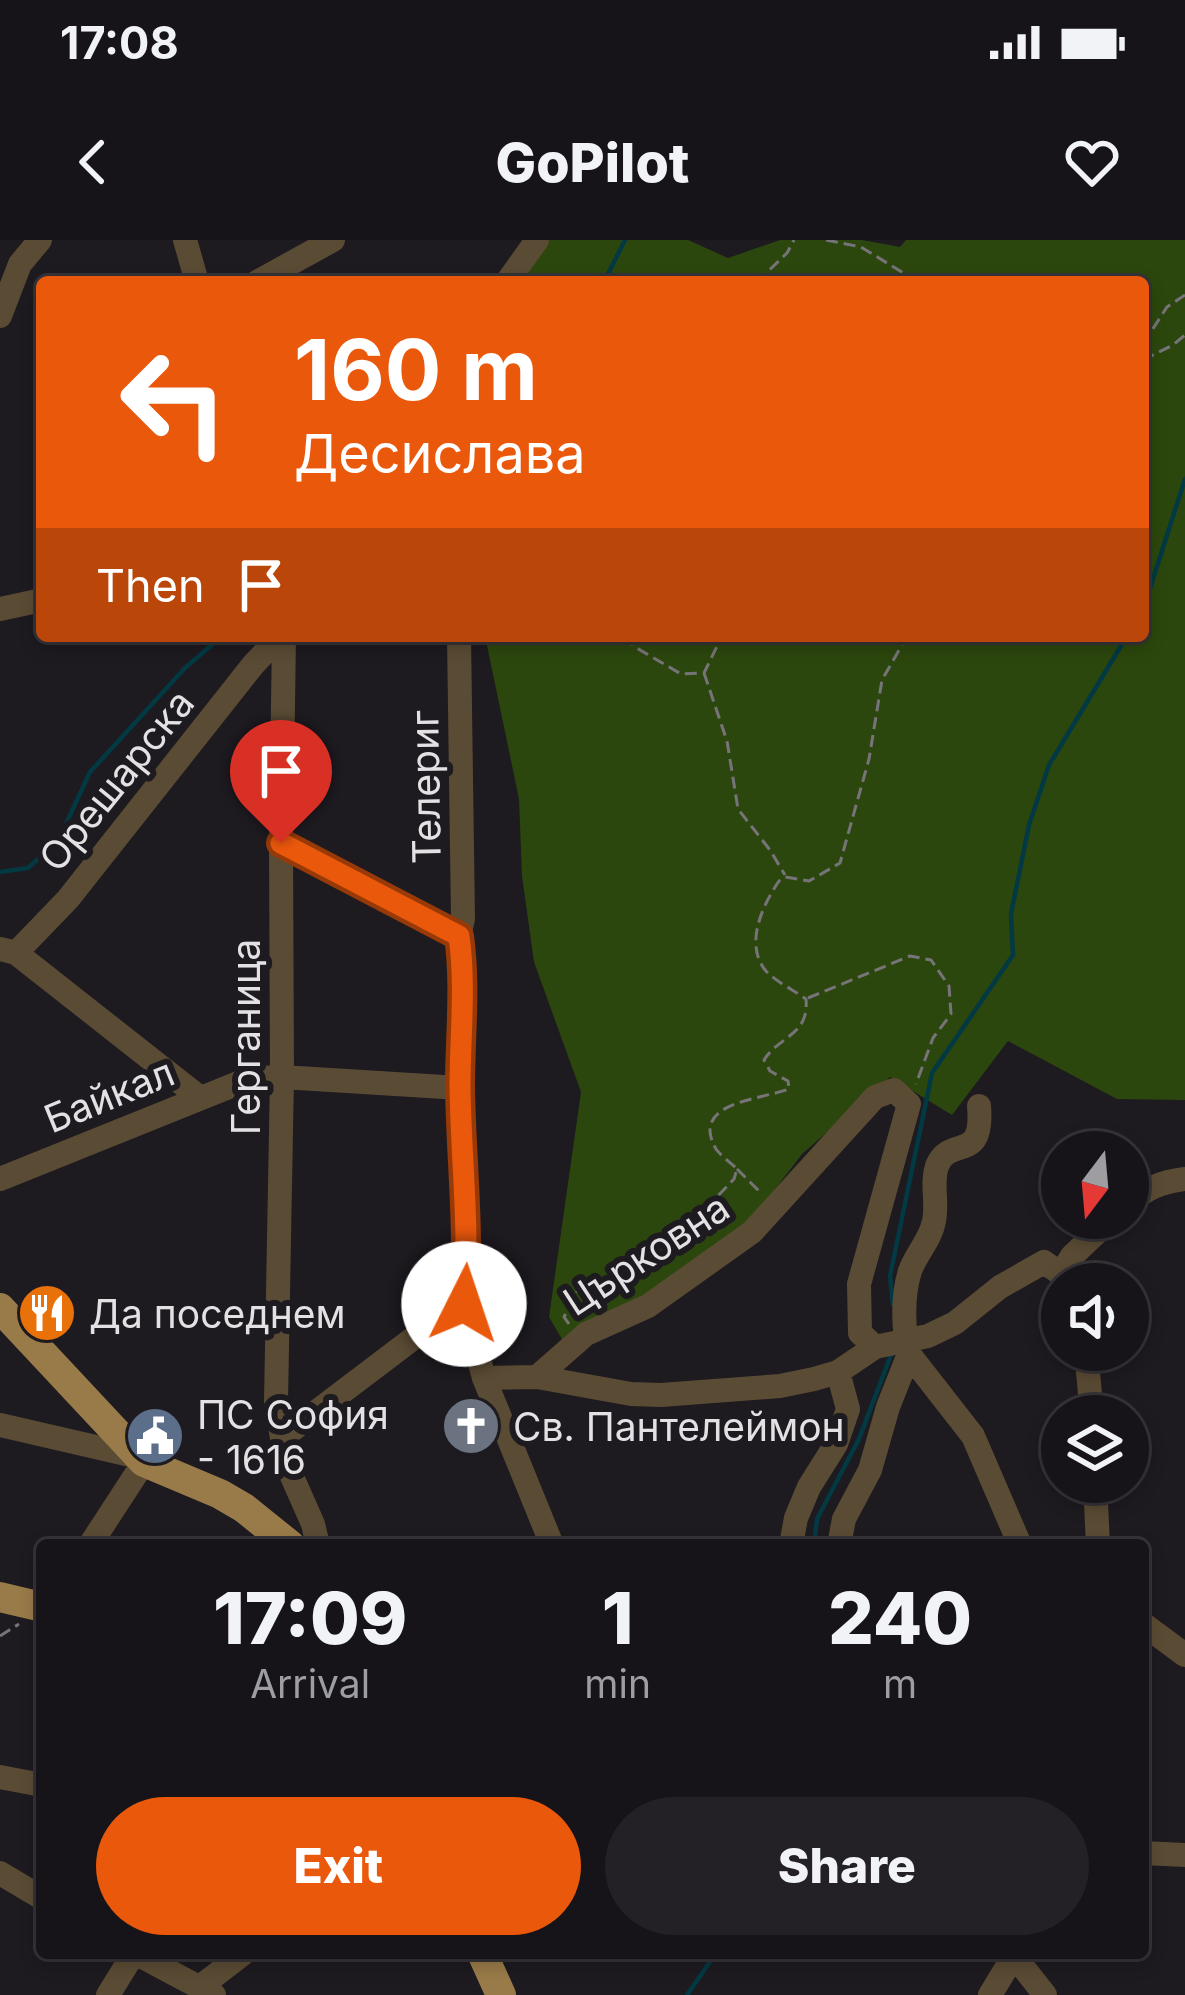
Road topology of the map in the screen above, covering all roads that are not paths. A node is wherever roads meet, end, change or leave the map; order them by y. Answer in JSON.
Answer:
{"nodes":[{"id":1,"x":4,"y":240,"type":"edge"},
{"id":2,"x":40,"y":240,"type":"edge"},
{"id":3,"x":185,"y":240,"type":"edge"},
{"id":4,"x":333,"y":240,"type":"edge"},
{"id":5,"x":537,"y":240,"type":"edge"},
{"id":6,"x":20,"y":264,"type":"junction"},
{"id":7,"x":195,"y":276,"type":"edge"},
{"id":8,"x":268,"y":276,"type":"edge"},
{"id":9,"x":510,"y":276,"type":"edge"},
{"id":10,"x":0,"y":316,"type":"edge"},
{"id":11,"x":36,"y":601,"type":"edge"},
{"id":12,"x":0,"y":609,"type":"edge"},
{"id":13,"x":276,"y":642,"type":"edge"},
{"id":14,"x":282,"y":642,"type":"edge"},
{"id":15,"x":459,"y":642,"type":"edge"},
{"id":16,"x":281,"y":843,"type":"junction"},
{"id":17,"x":459,"y":936,"type":"junction"},
{"id":18,"x":8,"y":951,"type":"edge"},
{"id":19,"x":282,"y":1077,"type":"junction"},
{"id":20,"x":460,"y":1088,"type":"junction"},
{"id":21,"x":199,"y":1097,"type":"junction"},
{"id":22,"x":979,"y":1106,"type":"dead end"},
{"id":23,"x":0,"y":1179,"type":"edge"},
{"id":24,"x":1185,"y":1179,"type":"edge"},
{"id":25,"x":1149,"y":1188,"type":"edge"},
{"id":26,"x":1090,"y":1239,"type":"edge"},
{"id":27,"x":1069,"y":1263,"type":"edge"},
{"id":28,"x":1041,"y":1264,"type":"edge"},
{"id":29,"x":464,"y":1304,"type":"junction"},
{"id":30,"x":0,"y":1308,"type":"edge"},
{"id":31,"x":875,"y":1347,"type":"junction"},
{"id":32,"x":907,"y":1348,"type":"junction"},
{"id":33,"x":838,"y":1372,"type":"junction"},
{"id":34,"x":537,"y":1377,"type":"junction"},
{"id":35,"x":484,"y":1378,"type":"junction"},
{"id":36,"x":0,"y":1425,"type":"edge"},
{"id":37,"x":283,"y":1437,"type":"junction"},
{"id":38,"x":142,"y":1460,"type":"junction"},
{"id":39,"x":1096,"y":1503,"type":"edge"},
{"id":40,"x":94,"y":1539,"type":"edge"},
{"id":41,"x":283,"y":1539,"type":"edge"},
{"id":42,"x":317,"y":1539,"type":"edge"},
{"id":43,"x":550,"y":1539,"type":"edge"},
{"id":44,"x":792,"y":1539,"type":"edge"},
{"id":45,"x":840,"y":1539,"type":"edge"},
{"id":46,"x":1017,"y":1539,"type":"edge"},
{"id":47,"x":1098,"y":1539,"type":"edge"},
{"id":48,"x":0,"y":1597,"type":"edge"},
{"id":49,"x":36,"y":1606,"type":"edge"},
{"id":50,"x":1149,"y":1628,"type":"edge"},
{"id":51,"x":1185,"y":1655,"type":"edge"},
{"id":52,"x":0,"y":1777,"type":"edge"},
{"id":53,"x":36,"y":1785,"type":"edge"},
{"id":54,"x":1149,"y":1853,"type":"edge"},
{"id":55,"x":1185,"y":1856,"type":"edge"},
{"id":56,"x":0,"y":1873,"type":"edge"},
{"id":57,"x":36,"y":1894,"type":"edge"},
{"id":58,"x":131,"y":1959,"type":"edge"},
{"id":59,"x":146,"y":1959,"type":"edge"},
{"id":60,"x":238,"y":1959,"type":"edge"},
{"id":61,"x":485,"y":1959,"type":"edge"},
{"id":62,"x":1011,"y":1959,"type":"edge"},
{"id":63,"x":1016,"y":1959,"type":"edge"},
{"id":64,"x":207,"y":1991,"type":"edge"},
{"id":65,"x":108,"y":1995,"type":"edge"},
{"id":66,"x":501,"y":1995,"type":"edge"},
{"id":67,"x":990,"y":1995,"type":"edge"},
{"id":68,"x":1045,"y":1995,"type":"edge"}],
"edges":[{"from":1,"to":6,"type":"street"},
{"from":2,"to":6,"type":"street"},
{"from":3,"to":7,"type":"street"},
{"from":4,"to":8,"type":"street"},
{"from":5,"to":9,"type":"street"},
{"from":6,"to":10,"type":"street"},
{"from":11,"to":12,"type":"street"},
{"from":13,"to":18,"type":"street","name":"Орешарска"},
{"from":14,"to":16,"type":"street","name":"Герганица"},
{"from":15,"to":17,"type":"street","name":"Телериг"},
{"from":16,"to":17,"type":"street"},
{"from":16,"to":19,"type":"street","name":"Герганица"},
{"from":17,"to":20,"type":"street","name":"Телериг"},
{"from":18,"to":21,"type":"street"},
{"from":19,"to":20,"type":"street","name":"Байкал"},
{"from":19,"to":21,"type":"street","name":"Байкал"},
{"from":19,"to":37,"type":"street","name":"Герганица"},
{"from":20,"to":29,"type":"street","name":"Телериг"},
{"from":21,"to":23,"type":"street","name":"Байкал"},
{"from":22,"to":32,"type":"street"},
{"from":24,"to":25,"type":"street"},
{"from":26,"to":27,"type":"street"},
{"from":28,"to":32,"type":"street"},
{"from":29,"to":35,"type":"street"},
{"from":29,"to":37,"type":"street"},
{"from":30,"to":38,"type":"main road"},
{"from":31,"to":32,"type":"street"},
{"from":31,"to":33,"type":"street"},
{"from":31,"to":34,"type":"street","name":"Църковна"},
{"from":32,"to":45,"type":"street"},
{"from":32,"to":46,"type":"street"},
{"from":33,"to":34,"type":"street"},
{"from":33,"to":44,"type":"street"},
{"from":34,"to":35,"type":"street"},
{"from":35,"to":43,"type":"street"},
{"from":36,"to":38,"type":"street"},
{"from":37,"to":42,"type":"street","name":"Герганица"},
{"from":38,"to":40,"type":"street"},
{"from":38,"to":41,"type":"main road"},
{"from":39,"to":47,"type":"street"},
{"from":48,"to":49,"type":"main road"},
{"from":50,"to":51,"type":"street"},
{"from":52,"to":53,"type":"street"},
{"from":54,"to":55,"type":"street"},
{"from":56,"to":57,"type":"street"},
{"from":58,"to":65,"type":"street"},
{"from":59,"to":64,"type":"street"},
{"from":60,"to":64,"type":"street"},
{"from":61,"to":66,"type":"main road"},
{"from":62,"to":67,"type":"street"},
{"from":63,"to":68,"type":"street"}]}
